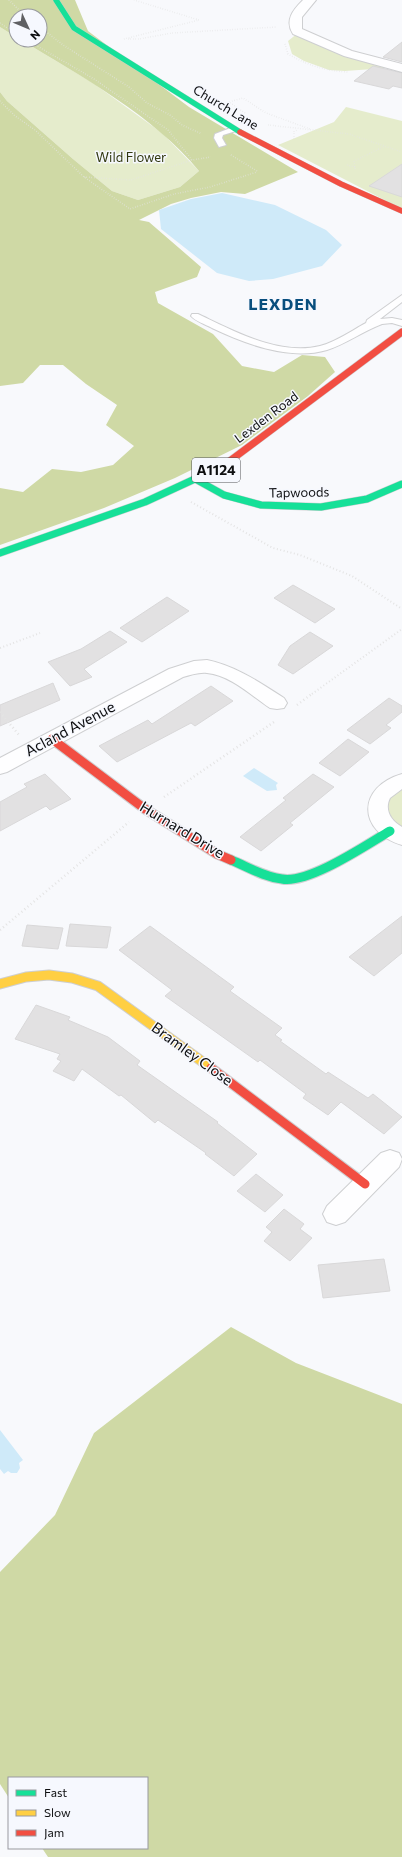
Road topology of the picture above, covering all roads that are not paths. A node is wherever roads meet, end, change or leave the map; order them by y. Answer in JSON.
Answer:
{"nodes":[{"id":1,"x":56,"y":0,"type":"edge"},
{"id":2,"x":310,"y":0,"type":"edge"},
{"id":3,"x":402,"y":68,"type":"edge"},
{"id":4,"x":233,"y":129,"type":"junction"},
{"id":5,"x":222,"y":145,"type":"road end"},
{"id":6,"x":402,"y":211,"type":"edge"},
{"id":7,"x":402,"y":298,"type":"edge"},
{"id":8,"x":195,"y":316,"type":"dead end"},
{"id":9,"x":402,"y":323,"type":"edge"},
{"id":10,"x":362,"y":328,"type":"junction"},
{"id":11,"x":402,"y":332,"type":"edge"},
{"id":12,"x":197,"y":480,"type":"junction"},
{"id":13,"x":402,"y":484,"type":"edge"},
{"id":14,"x":0,"y":552,"type":"edge"},
{"id":15,"x":277,"y":711,"type":"road end"},
{"id":16,"x":52,"y":739,"type":"junction"},
{"id":17,"x":0,"y":767,"type":"edge"},
{"id":18,"x":402,"y":781,"type":"edge"},
{"id":19,"x":396,"y":834,"type":"edge"},
{"id":20,"x":0,"y":984,"type":"edge"},
{"id":21,"x":390,"y":1160,"type":"dead end"},
{"id":22,"x":365,"y":1184,"type":"junction"},
{"id":23,"x":336,"y":1214,"type":"dead end"}],
"edges":[{"from":1,"to":4,"type":"street","name":"Church Lane"},
{"from":2,"to":3,"type":"street"},
{"from":4,"to":5,"type":"lane"},
{"from":4,"to":6,"type":"street","name":"Church Lane"},
{"from":7,"to":10,"type":"lane"},
{"from":8,"to":10,"type":"lane"},
{"from":9,"to":10,"type":"lane"},
{"from":11,"to":12,"type":"street","name":"Lexden Road","number":"A1124"},
{"from":12,"to":13,"type":"street","name":"Tapwoods"},
{"from":12,"to":14,"type":"street","name":"Lexden Road","number":"A1124"},
{"from":15,"to":16,"type":"street","name":"Acland Avenue"},
{"from":16,"to":17,"type":"street","name":"Acland Avenue"},
{"from":16,"to":19,"type":"street","name":"Hurnard Drive"},
{"from":18,"to":19,"type":"street","name":"Hurnard Drive"},
{"from":20,"to":22,"type":"street","name":"Bramley Close"},
{"from":21,"to":22,"type":"street"},
{"from":22,"to":23,"type":"street"}]}
